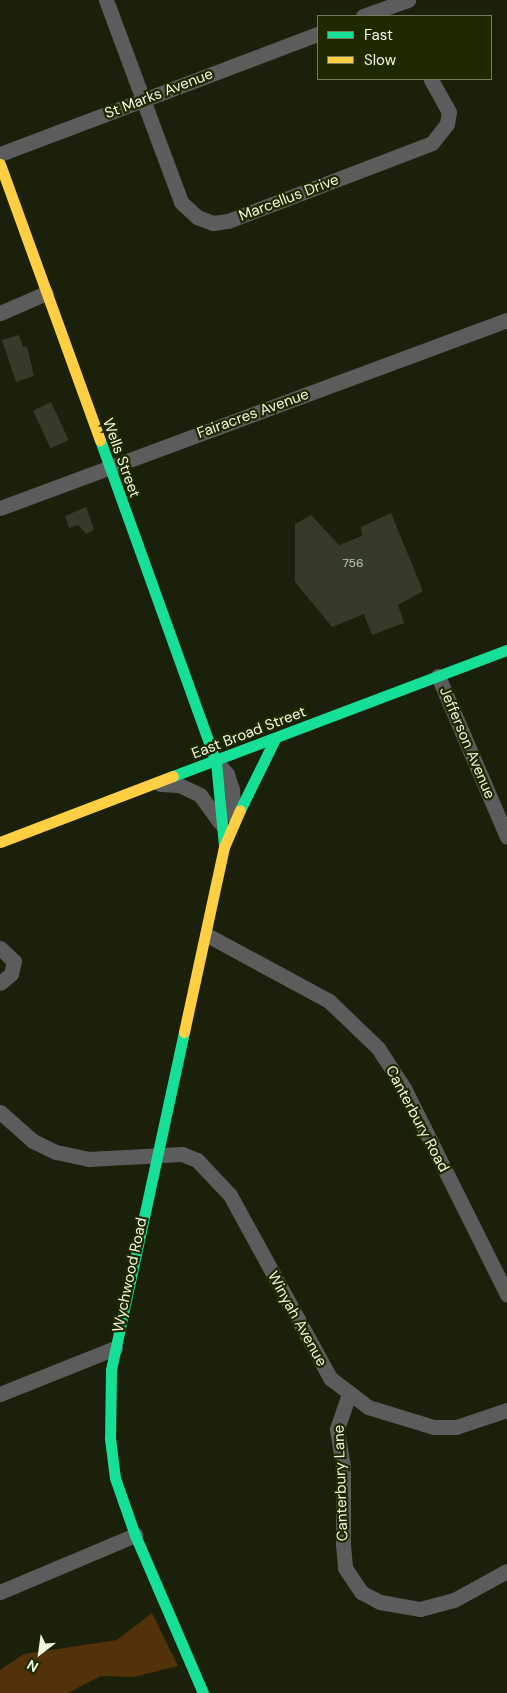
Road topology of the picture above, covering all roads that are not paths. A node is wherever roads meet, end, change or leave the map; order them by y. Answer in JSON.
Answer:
{"nodes":[{"id":1,"x":106,"y":0,"type":"edge"},
{"id":2,"x":408,"y":0,"type":"edge"},
{"id":3,"x":389,"y":8,"type":"edge"},
{"id":4,"x":366,"y":15,"type":"edge"},
{"id":5,"x":317,"y":34,"type":"edge"},
{"id":6,"x":432,"y":80,"type":"edge"},
{"id":7,"x":143,"y":101,"type":"junction"},
{"id":8,"x":0,"y":154,"type":"edge"},
{"id":9,"x":0,"y":164,"type":"edge"},
{"id":10,"x":46,"y":293,"type":"junction"},
{"id":11,"x":0,"y":313,"type":"edge"},
{"id":12,"x":507,"y":320,"type":"edge"},
{"id":13,"x":108,"y":467,"type":"junction"},
{"id":14,"x":0,"y":508,"type":"edge"},
{"id":15,"x":507,"y":650,"type":"edge"},
{"id":16,"x":438,"y":676,"type":"junction"},
{"id":17,"x":276,"y":739,"type":"junction"},
{"id":18,"x":216,"y":762,"type":"junction"},
{"id":19,"x":158,"y":784,"type":"junction"},
{"id":20,"x":228,"y":827,"type":"junction"},
{"id":21,"x":507,"y":837,"type":"edge"},
{"id":22,"x":0,"y":842,"type":"edge"},
{"id":23,"x":207,"y":935,"type":"junction"},
{"id":24,"x":0,"y":948,"type":"edge"},
{"id":25,"x":0,"y":984,"type":"edge"},
{"id":26,"x":0,"y":1112,"type":"edge"},
{"id":27,"x":5,"y":1129,"type":"edge"},
{"id":28,"x":157,"y":1155,"type":"junction"},
{"id":29,"x":507,"y":1295,"type":"edge"},
{"id":30,"x":115,"y":1348,"type":"junction"},
{"id":31,"x":0,"y":1394,"type":"edge"},
{"id":32,"x":349,"y":1394,"type":"junction"},
{"id":33,"x":507,"y":1410,"type":"edge"},
{"id":34,"x":135,"y":1536,"type":"junction"},
{"id":35,"x":507,"y":1571,"type":"edge"},
{"id":36,"x":0,"y":1592,"type":"edge"},
{"id":37,"x":202,"y":1693,"type":"edge"}],
"edges":[{"from":1,"to":7,"type":"street","name":"Marcellus Drive"},
{"from":2,"to":3,"type":"street"},
{"from":3,"to":4,"type":"street"},
{"from":5,"to":7,"type":"street","name":"St Marks Avenue"},
{"from":6,"to":7,"type":"street","name":"Marcellus Drive"},
{"from":7,"to":8,"type":"street","name":"St Marks Avenue"},
{"from":9,"to":10,"type":"street","name":"Wells Street"},
{"from":10,"to":11,"type":"street"},
{"from":10,"to":13,"type":"street","name":"Wells Street"},
{"from":12,"to":13,"type":"street","name":"Fairacres Avenue"},
{"from":13,"to":14,"type":"street","name":"Fairacres Avenue"},
{"from":13,"to":18,"type":"street","name":"Wells Street"},
{"from":15,"to":16,"type":"street","name":"East Broad Street"},
{"from":16,"to":17,"type":"street","name":"East Broad Street"},
{"from":16,"to":21,"type":"street","name":"Jefferson Avenue"},
{"from":17,"to":18,"type":"street","name":"East Broad Street"},
{"from":17,"to":20,"type":"street","name":"Wychwood Road"},
{"from":18,"to":19,"type":"street","name":"East Broad Street"},
{"from":18,"to":20,"type":"street","name":"Wychwood Road"},
{"from":19,"to":20,"type":"street","name":"Wychwood Road"},
{"from":19,"to":22,"type":"street","name":"East Broad Street"},
{"from":20,"to":23,"type":"street","name":"Wychwood Road"},
{"from":23,"to":28,"type":"street","name":"Wychwood Road"},
{"from":23,"to":29,"type":"street","name":"Canterbury Road"},
{"from":24,"to":25,"type":"street"},
{"from":26,"to":27,"type":"street","name":"Winyah Avenue"},
{"from":27,"to":28,"type":"street","name":"Winyah Avenue"},
{"from":28,"to":30,"type":"street","name":"Wychwood Road"},
{"from":28,"to":32,"type":"street","name":"Winyah Avenue"},
{"from":30,"to":31,"type":"street"},
{"from":30,"to":34,"type":"street","name":"Wychwood Road"},
{"from":32,"to":33,"type":"street","name":"Winyah Avenue"},
{"from":32,"to":35,"type":"street","name":"Canterbury Lane"},
{"from":34,"to":36,"type":"street"},
{"from":34,"to":37,"type":"street","name":"Wychwood Road"}]}
